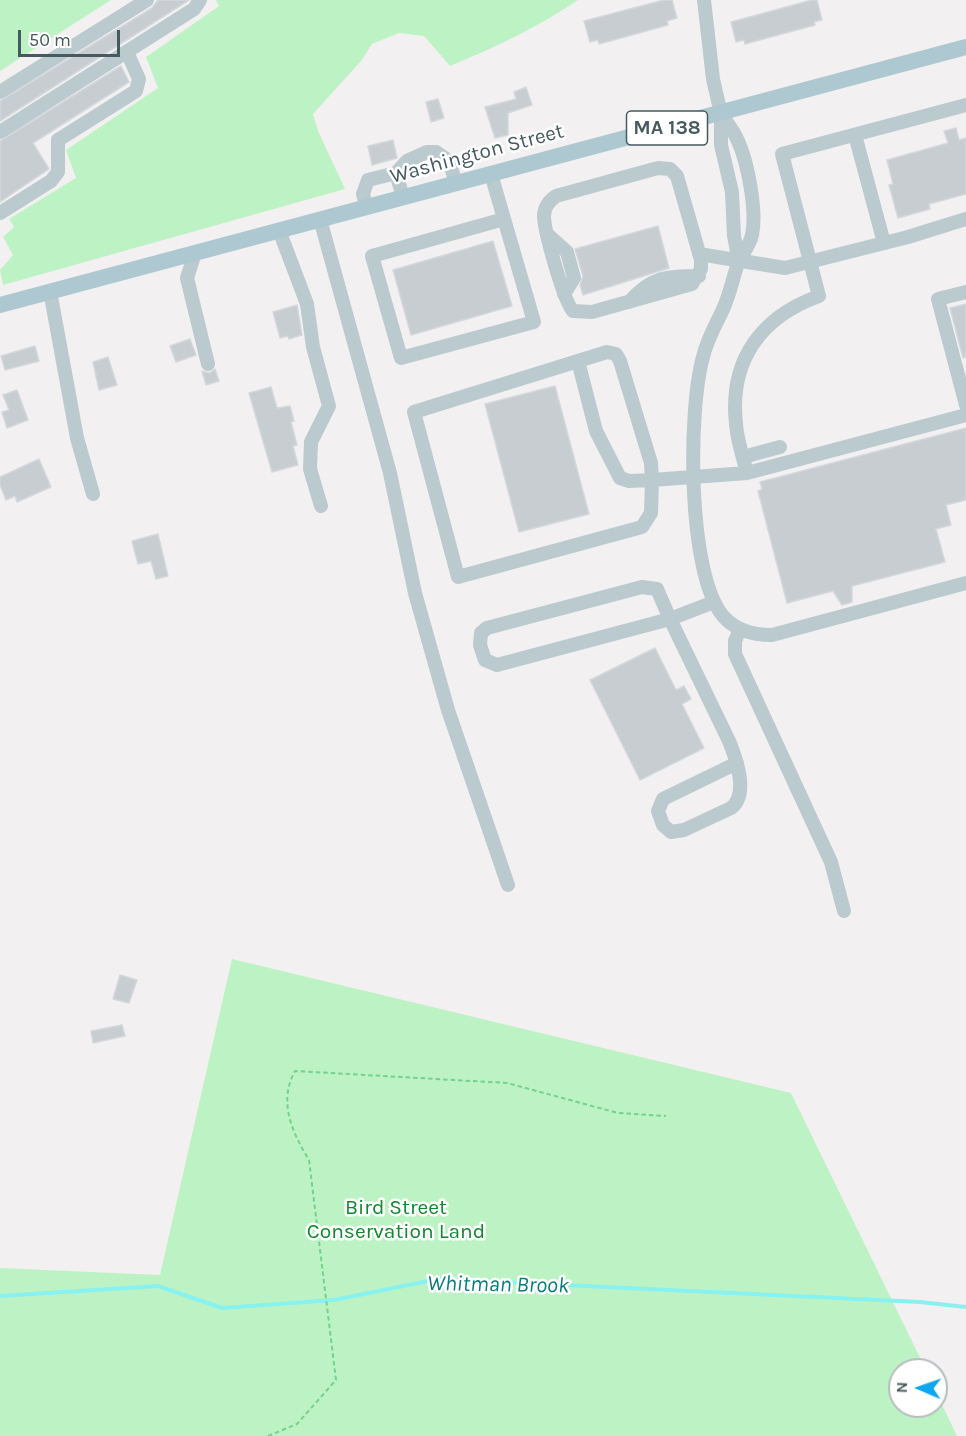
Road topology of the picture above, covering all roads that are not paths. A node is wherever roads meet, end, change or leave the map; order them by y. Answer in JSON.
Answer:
{"nodes":[{"id":1,"x":147,"y":0,"type":"edge"},
{"id":2,"x":200,"y":0,"type":"edge"},
{"id":3,"x":704,"y":0,"type":"edge"},
{"id":4,"x":966,"y":47,"type":"edge"},
{"id":5,"x":127,"y":52,"type":"junction"},
{"id":6,"x":0,"y":92,"type":"edge"},
{"id":7,"x":966,"y":105,"type":"edge"},
{"id":8,"x":721,"y":114,"type":"junction"},
{"id":9,"x":0,"y":132,"type":"edge"},
{"id":10,"x":855,"y":135,"type":"junction"},
{"id":11,"x":396,"y":172,"type":"junction"},
{"id":12,"x":490,"y":174,"type":"junction"},
{"id":13,"x":456,"y":183,"type":"junction"},
{"id":14,"x":403,"y":197,"type":"junction"},
{"id":15,"x":366,"y":206,"type":"junction"},
{"id":16,"x":0,"y":213,"type":"edge"},
{"id":17,"x":320,"y":219,"type":"junction"},
{"id":18,"x":504,"y":219,"type":"junction"},
{"id":19,"x":966,"y":219,"type":"edge"},
{"id":20,"x":279,"y":230,"type":"junction"},
{"id":21,"x":884,"y":243,"type":"junction"},
{"id":22,"x":195,"y":253,"type":"junction"},
{"id":23,"x":699,"y":254,"type":"junction"},
{"id":24,"x":739,"y":261,"type":"junction"},
{"id":25,"x":811,"y":263,"type":"junction"},
{"id":26,"x":50,"y":291,"type":"junction"},
{"id":27,"x":966,"y":292,"type":"edge"},
{"id":28,"x":0,"y":305,"type":"edge"},
{"id":29,"x":578,"y":361,"type":"junction"},
{"id":30,"x":208,"y":364,"type":"dead end"},
{"id":31,"x":966,"y":405,"type":"edge"},
{"id":32,"x":966,"y":415,"type":"edge"},
{"id":33,"x":780,"y":447,"type":"dead end"},
{"id":34,"x":743,"y":457,"type":"junction"},
{"id":35,"x":747,"y":473,"type":"junction"},
{"id":36,"x":695,"y":478,"type":"junction"},
{"id":37,"x":652,"y":480,"type":"junction"},
{"id":38,"x":93,"y":494,"type":"dead end"},
{"id":39,"x":321,"y":506,"type":"dead end"},
{"id":40,"x":966,"y":583,"type":"edge"},
{"id":41,"x":714,"y":602,"type":"junction"},
{"id":42,"x":670,"y":619,"type":"junction"},
{"id":43,"x":746,"y":631,"type":"junction"},
{"id":44,"x":737,"y":763,"type":"junction"},
{"id":45,"x":508,"y":885,"type":"dead end"},
{"id":46,"x":844,"y":911,"type":"dead end"}],
"edges":[{"from":1,"to":6,"type":"street"},
{"from":2,"to":5,"type":"street"},
{"from":3,"to":8,"type":"street"},
{"from":4,"to":8,"type":"main road","name":"Washington Street","number":"MA 138"},
{"from":5,"to":9,"type":"street"},
{"from":5,"to":16,"type":"street"},
{"from":7,"to":10,"type":"street"},
{"from":8,"to":12,"type":"main road","name":"Washington Street","number":"MA 138"},
{"from":8,"to":24,"type":"street"},
{"from":10,"to":21,"type":"street"},
{"from":10,"to":25,"type":"street"},
{"from":11,"to":13,"type":"street"},
{"from":11,"to":14,"type":"street"},
{"from":11,"to":15,"type":"street"},
{"from":12,"to":13,"type":"main road","name":"Washington Street","number":"MA 138"},
{"from":12,"to":18,"type":"street"},
{"from":13,"to":14,"type":"main road","name":"Washington Street","number":"MA 138"},
{"from":14,"to":15,"type":"main road","name":"Washington Street","number":"MA 138"},
{"from":15,"to":17,"type":"main road","name":"Washington Street","number":"MA 138"},
{"from":17,"to":20,"type":"main road","name":"Washington Street","number":"MA 138"},
{"from":17,"to":45,"type":"street"},
{"from":18,"to":18,"type":"street"},
{"from":19,"to":21,"type":"street"},
{"from":20,"to":22,"type":"main road","name":"Washington Street","number":"MA 138"},
{"from":20,"to":39,"type":"street"},
{"from":21,"to":25,"type":"street"},
{"from":22,"to":26,"type":"main road","name":"Washington Street","number":"MA 138"},
{"from":22,"to":30,"type":"street"},
{"from":23,"to":23,"type":"street"},
{"from":23,"to":24,"type":"street"},
{"from":24,"to":25,"type":"street"},
{"from":24,"to":36,"type":"street"},
{"from":25,"to":34,"type":"street"},
{"from":26,"to":28,"type":"main road","name":"Washington Street","number":"MA 138"},
{"from":26,"to":38,"type":"street"},
{"from":27,"to":31,"type":"street"},
{"from":29,"to":37,"type":"street"},
{"from":29,"to":37,"type":"street"},
{"from":29,"to":37,"type":"street"},
{"from":32,"to":35,"type":"street"},
{"from":33,"to":34,"type":"street"},
{"from":34,"to":35,"type":"street"},
{"from":35,"to":36,"type":"street"},
{"from":36,"to":37,"type":"street"},
{"from":36,"to":41,"type":"street"},
{"from":40,"to":43,"type":"street"},
{"from":41,"to":42,"type":"street"},
{"from":41,"to":43,"type":"street"},
{"from":42,"to":42,"type":"street"},
{"from":42,"to":44,"type":"street"},
{"from":43,"to":46,"type":"street"},
{"from":44,"to":44,"type":"street"}]}
